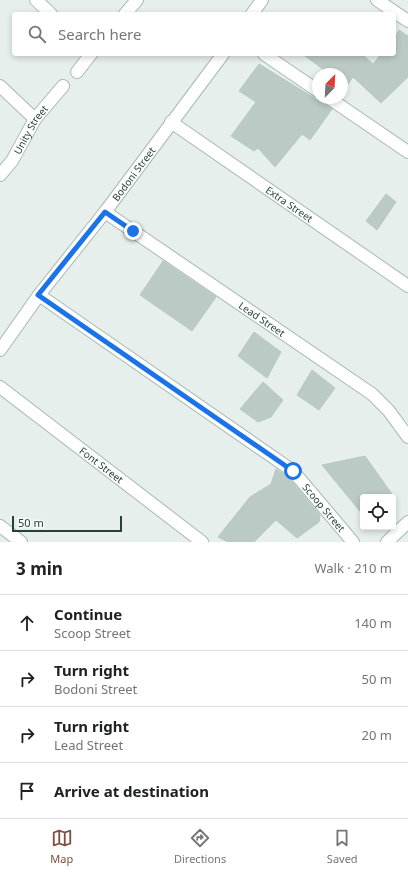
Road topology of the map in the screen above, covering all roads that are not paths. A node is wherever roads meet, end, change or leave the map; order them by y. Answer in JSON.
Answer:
{"nodes":[{"id":1,"x":38,"y":0,"type":"edge"},
{"id":2,"x":137,"y":0,"type":"edge"},
{"id":3,"x":262,"y":0,"type":"edge"},
{"id":4,"x":377,"y":0,"type":"edge"},
{"id":5,"x":49,"y":12,"type":"edge"},
{"id":6,"x":127,"y":12,"type":"edge"},
{"id":7,"x":253,"y":12,"type":"edge"},
{"id":8,"x":395,"y":12,"type":"edge"},
{"id":9,"x":396,"y":13,"type":"edge"},
{"id":10,"x":408,"y":21,"type":"edge"},
{"id":11,"x":89,"y":56,"type":"edge"},
{"id":12,"x":220,"y":56,"type":"edge"},
{"id":13,"x":267,"y":56,"type":"edge"},
{"id":14,"x":77,"y":72,"type":"dead end"},
{"id":15,"x":0,"y":86,"type":"edge"},
{"id":16,"x":63,"y":86,"type":"dead end"},
{"id":17,"x":312,"y":87,"type":"edge"},
{"id":18,"x":338,"y":104,"type":"edge"},
{"id":19,"x":36,"y":119,"type":"junction"},
{"id":20,"x":171,"y":122,"type":"junction"},
{"id":21,"x":408,"y":152,"type":"edge"},
{"id":22,"x":0,"y":175,"type":"edge"},
{"id":23,"x":105,"y":212,"type":"junction"},
{"id":24,"x":408,"y":286,"type":"edge"},
{"id":25,"x":38,"y":295,"type":"junction"},
{"id":26,"x":0,"y":350,"type":"edge"},
{"id":27,"x":0,"y":387,"type":"edge"},
{"id":28,"x":408,"y":437,"type":"edge"},
{"id":29,"x":408,"y":522,"type":"edge"},
{"id":30,"x":0,"y":526,"type":"edge"},
{"id":31,"x":21,"y":542,"type":"edge"},
{"id":32,"x":202,"y":542,"type":"edge"},
{"id":33,"x":353,"y":542,"type":"edge"},
{"id":34,"x":387,"y":542,"type":"edge"}],
"edges":[{"from":1,"to":5,"type":"street"},
{"from":2,"to":6,"type":"street"},
{"from":3,"to":7,"type":"street"},
{"from":4,"to":8,"type":"street"},
{"from":9,"to":10,"type":"street"},
{"from":11,"to":14,"type":"street"},
{"from":12,"to":20,"type":"street","name":"Bodoni Street"},
{"from":13,"to":17,"type":"street"},
{"from":15,"to":19,"type":"street"},
{"from":16,"to":19,"type":"street","name":"Unity Street"},
{"from":18,"to":21,"type":"street"},
{"from":19,"to":22,"type":"street","name":"Unity Street"},
{"from":20,"to":23,"type":"street","name":"Bodoni Street"},
{"from":20,"to":24,"type":"street","name":"Extra Street"},
{"from":23,"to":25,"type":"street","name":"Bodoni Street"},
{"from":23,"to":28,"type":"street","name":"Lead Street"},
{"from":25,"to":26,"type":"street","name":"Bodoni Street"},
{"from":25,"to":33,"type":"street","name":"Scoop Street"},
{"from":27,"to":32,"type":"street","name":"Font Street"},
{"from":29,"to":34,"type":"street"},
{"from":30,"to":31,"type":"street"}]}
